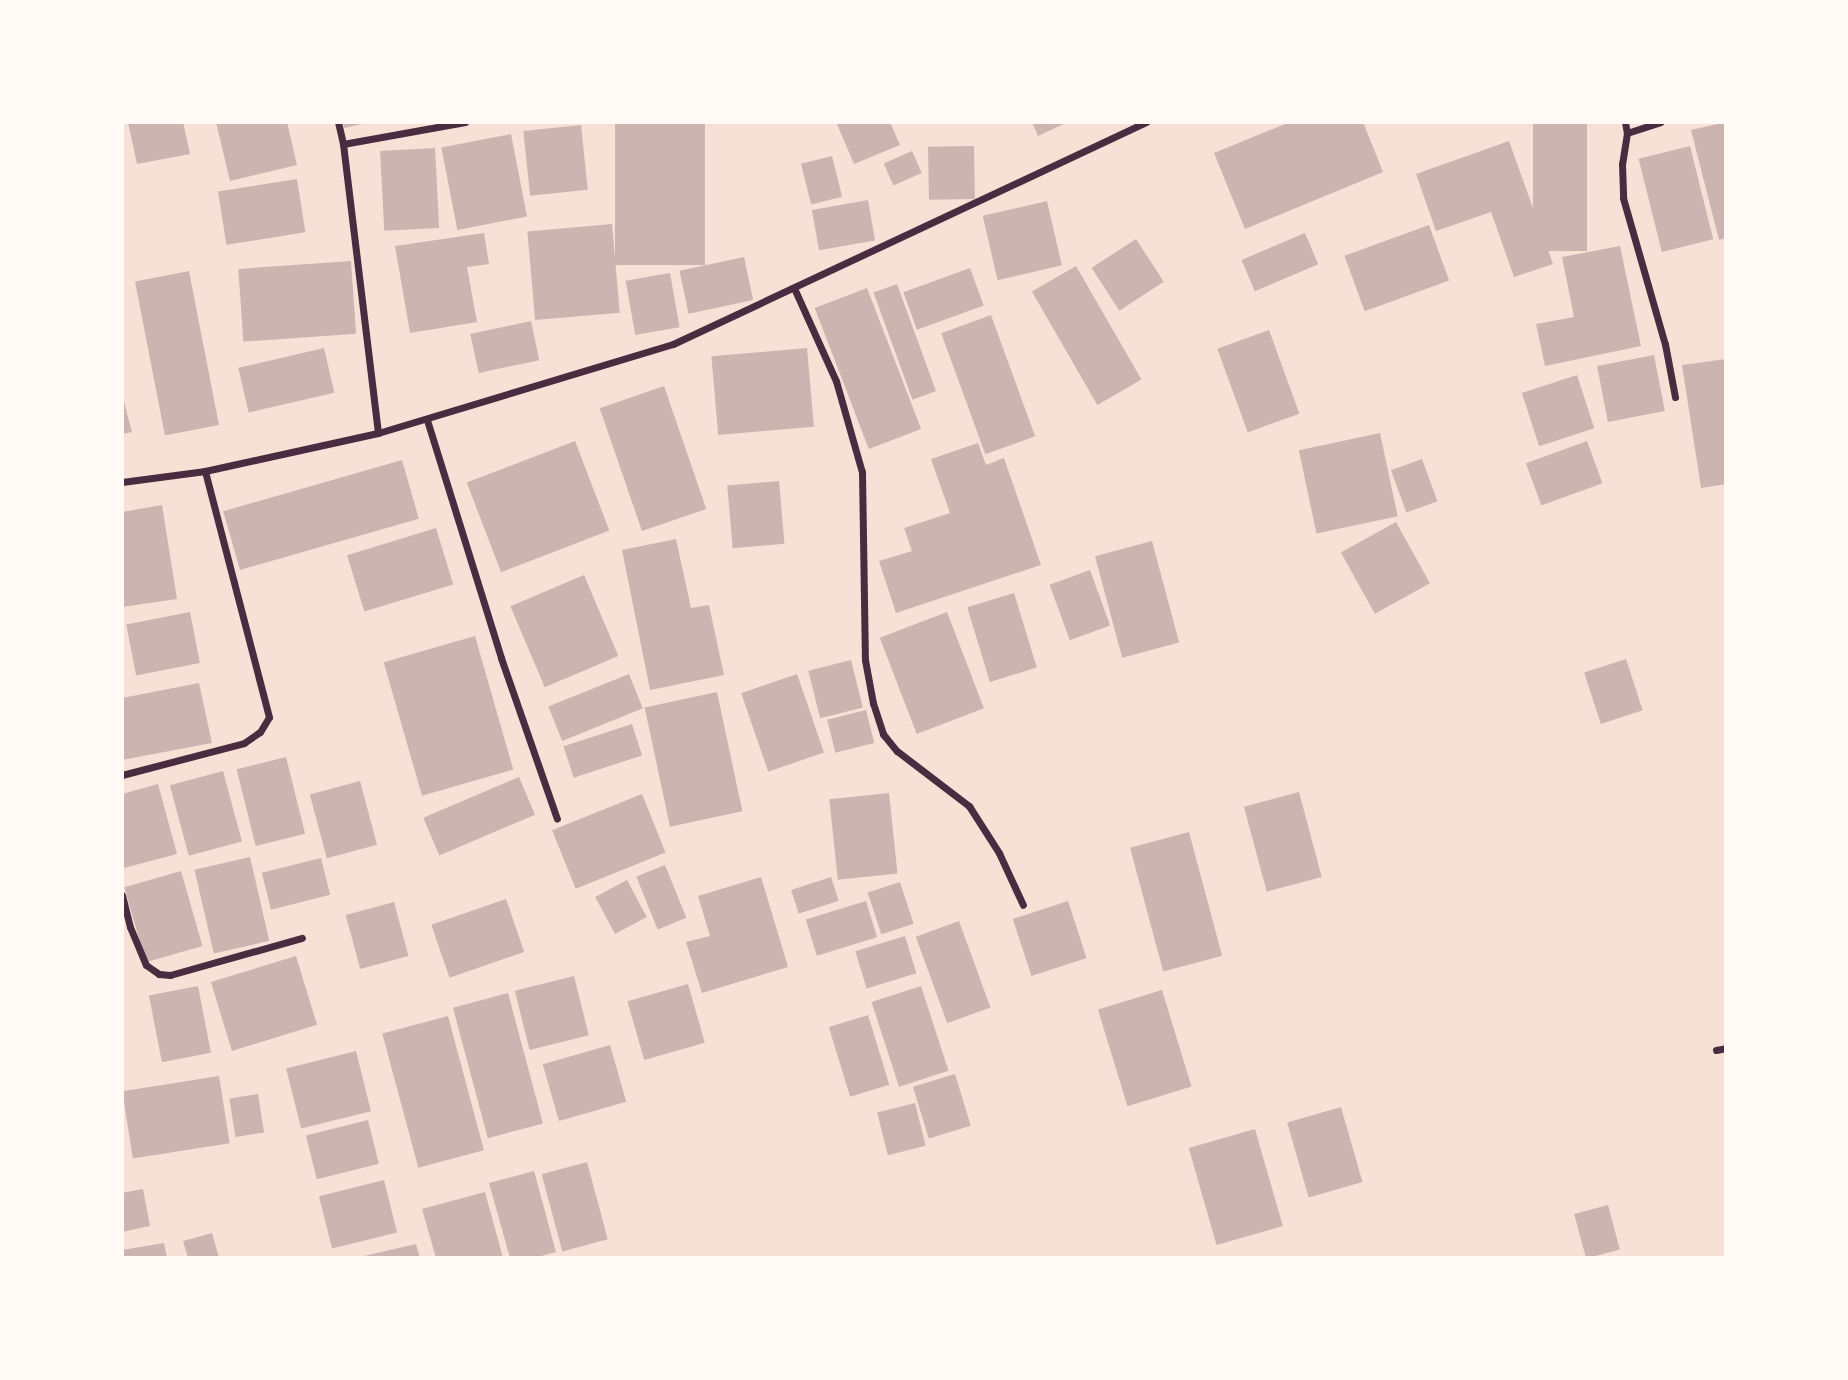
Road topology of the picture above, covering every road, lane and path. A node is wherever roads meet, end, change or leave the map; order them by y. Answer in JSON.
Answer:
{"nodes":[{"id":1,"x":338,"y":122,"type":"edge"},
{"id":2,"x":465,"y":122,"type":"edge"},
{"id":3,"x":1146,"y":122,"type":"edge"},
{"id":4,"x":1625,"y":122,"type":"edge"},
{"id":5,"x":1660,"y":122,"type":"edge"},
{"id":6,"x":1627,"y":133,"type":"junction"},
{"id":7,"x":342,"y":144,"type":"junction"},
{"id":8,"x":794,"y":288,"type":"junction"},
{"id":9,"x":1675,"y":397,"type":"dead end"},
{"id":10,"x":427,"y":419,"type":"junction"},
{"id":11,"x":378,"y":433,"type":"junction"},
{"id":12,"x":205,"y":471,"type":"junction"},
{"id":13,"x":122,"y":482,"type":"edge"},
{"id":14,"x":122,"y":775,"type":"edge"},
{"id":15,"x":557,"y":819,"type":"dead end"},
{"id":16,"x":122,"y":895,"type":"edge"},
{"id":17,"x":1023,"y":905,"type":"dead end"},
{"id":18,"x":302,"y":938,"type":"dead end"},
{"id":19,"x":1726,"y":1048,"type":"edge"},
{"id":20,"x":1716,"y":1050,"type":"dead end"}],
"edges":[{"from":1,"to":7,"type":"street"},
{"from":2,"to":7,"type":"street"},
{"from":3,"to":8,"type":"street"},
{"from":4,"to":6,"type":"street"},
{"from":5,"to":6,"type":"street"},
{"from":6,"to":9,"type":"street"},
{"from":7,"to":11,"type":"street"},
{"from":8,"to":10,"type":"street"},
{"from":8,"to":17,"type":"street"},
{"from":10,"to":11,"type":"street"},
{"from":10,"to":15,"type":"street"},
{"from":11,"to":12,"type":"street"},
{"from":12,"to":13,"type":"street"},
{"from":12,"to":14,"type":"street"},
{"from":16,"to":18,"type":"street"},
{"from":19,"to":20,"type":"street"}]}
